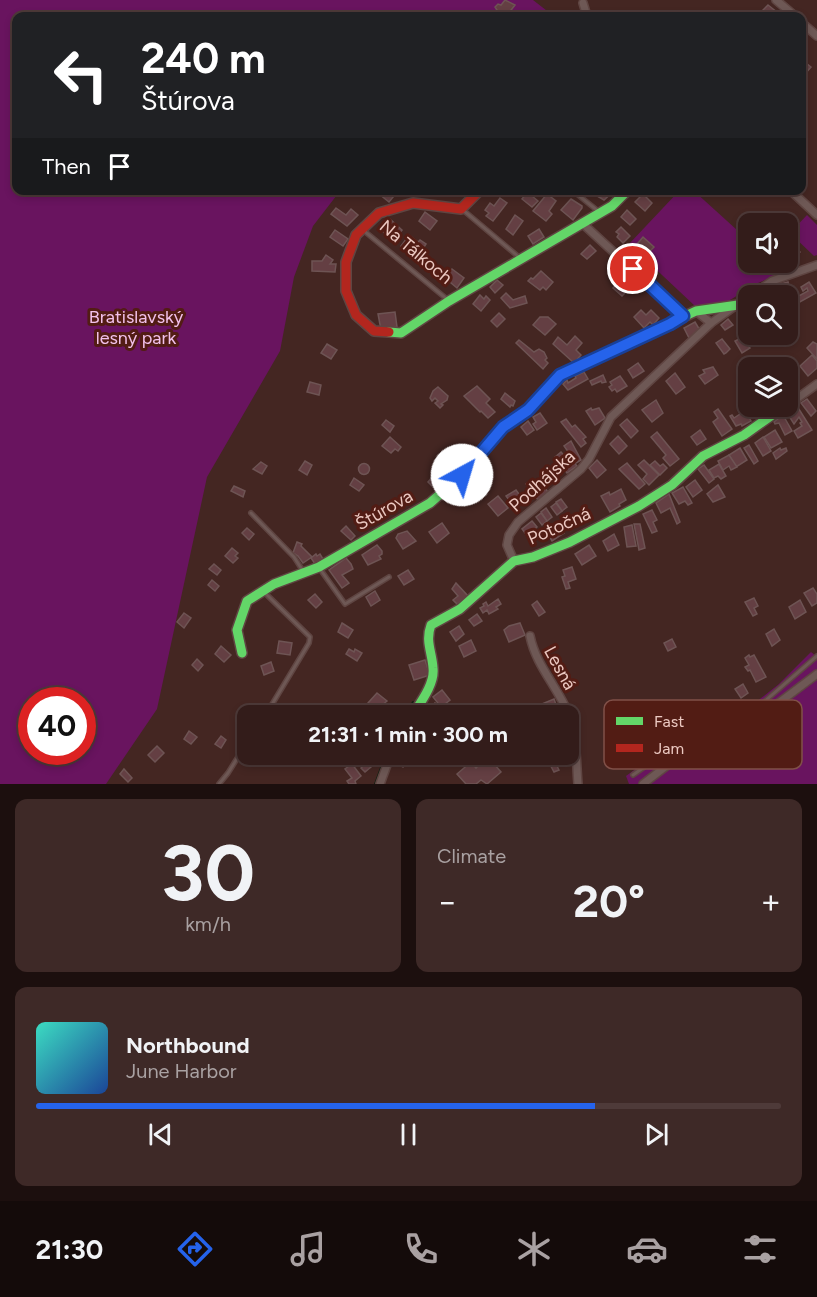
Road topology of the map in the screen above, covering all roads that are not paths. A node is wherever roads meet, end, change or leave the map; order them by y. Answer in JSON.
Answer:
{"nodes":[{"id":1,"x":776,"y":0,"type":"edge"},
{"id":2,"x":583,"y":3,"type":"dead end"},
{"id":3,"x":586,"y":12,"type":"edge"},
{"id":4,"x":790,"y":12,"type":"edge"},
{"id":5,"x":475,"y":195,"type":"edge"},
{"id":6,"x":578,"y":195,"type":"edge"},
{"id":7,"x":623,"y":195,"type":"edge"},
{"id":8,"x":795,"y":195,"type":"edge"},
{"id":9,"x":461,"y":209,"type":"junction"},
{"id":10,"x":600,"y":212,"type":"junction"},
{"id":11,"x":817,"y":215,"type":"edge"},
{"id":12,"x":582,"y":222,"type":"junction"},
{"id":13,"x":361,"y":228,"type":"junction"},
{"id":14,"x":522,"y":259,"type":"junction"},
{"id":15,"x":817,"y":265,"type":"edge"},
{"id":16,"x":766,"y":285,"type":"edge"},
{"id":17,"x":450,"y":302,"type":"junction"},
{"id":18,"x":738,"y":305,"type":"joint"},
{"id":19,"x":696,"y":311,"type":"junction"},
{"id":20,"x":683,"y":316,"type":"junction"},
{"id":21,"x":711,"y":323,"type":"junction"},
{"id":22,"x":817,"y":384,"type":"edge"},
{"id":23,"x":798,"y":397,"type":"edge"},
{"id":24,"x":770,"y":417,"type":"edge"},
{"id":25,"x":251,"y":513,"type":"dead end"},
{"id":26,"x":514,"y":561,"type":"junction"},
{"id":27,"x":319,"y":567,"type":"junction"},
{"id":28,"x":303,"y":573,"type":"junction"},
{"id":29,"x":389,"y":577,"type":"dead end"},
{"id":30,"x":264,"y":589,"type":"junction"},
{"id":31,"x":530,"y":636,"type":"dead end"},
{"id":32,"x":242,"y":653,"type":"dead end"},
{"id":33,"x":817,"y":656,"type":"edge"},
{"id":34,"x":817,"y":674,"type":"edge"},
{"id":35,"x":766,"y":700,"type":"edge"},
{"id":36,"x":783,"y":700,"type":"edge"},
{"id":37,"x":272,"y":705,"type":"edge"},
{"id":38,"x":418,"y":705,"type":"edge"},
{"id":39,"x":237,"y":759,"type":"edge"},
{"id":40,"x":387,"y":765,"type":"edge"},
{"id":41,"x":641,"y":769,"type":"edge"},
{"id":42,"x":662,"y":769,"type":"edge"},
{"id":43,"x":633,"y":775,"type":"dead end"},
{"id":44,"x":219,"y":784,"type":"edge"},
{"id":45,"x":380,"y":784,"type":"edge"},
{"id":46,"x":578,"y":784,"type":"edge"},
{"id":47,"x":643,"y":784,"type":"edge"}],
"edges":[{"from":1,"to":4,"type":"street"},
{"from":2,"to":3,"type":"street"},
{"from":5,"to":9,"type":"street"},
{"from":6,"to":10,"type":"lane"},
{"from":7,"to":10,"type":"street","name":"Na Tálkoch"},
{"from":8,"to":11,"type":"street"},
{"from":9,"to":13,"type":"street","name":"Na Tálkoch"},
{"from":9,"to":14,"type":"lane","name":"Na Tálkoch"},
{"from":10,"to":12,"type":"street","name":"Na Tálkoch"},
{"from":12,"to":14,"type":"street","name":"Na Tálkoch"},
{"from":12,"to":20,"type":"street"},
{"from":13,"to":17,"type":"lane","name":"Na Tálkoch"},
{"from":13,"to":17,"type":"street","name":"Na Tálkoch"},
{"from":14,"to":17,"type":"street","name":"Na Tálkoch"},
{"from":15,"to":16,"type":"street"},
{"from":18,"to":19,"type":"street","name":"Štúrova"},
{"from":18,"to":21,"type":"street"},
{"from":19,"to":20,"type":"street","name":"Štúrova"},
{"from":19,"to":21,"type":"street"},
{"from":20,"to":27,"type":"street","name":"Štúrova"},
{"from":21,"to":26,"type":"street","name":"Podhájska"},
{"from":22,"to":23,"type":"street","name":"Potočná"},
{"from":24,"to":26,"type":"street","name":"Potočná"},
{"from":25,"to":28,"type":"lane"},
{"from":26,"to":38,"type":"street","name":"Potočná"},
{"from":27,"to":28,"type":"street","name":"Štúrova"},
{"from":27,"to":29,"type":"lane"},
{"from":28,"to":30,"type":"street","name":"Štúrova"},
{"from":30,"to":32,"type":"street","name":"Štúrova"},
{"from":30,"to":37,"type":"lane"},
{"from":31,"to":46,"type":"street","name":"Lesná"},
{"from":33,"to":35,"type":"lane"},
{"from":34,"to":36,"type":"street"},
{"from":39,"to":44,"type":"lane"},
{"from":40,"to":45,"type":"street"},
{"from":41,"to":43,"type":"lane"},
{"from":42,"to":47,"type":"street"}]}
